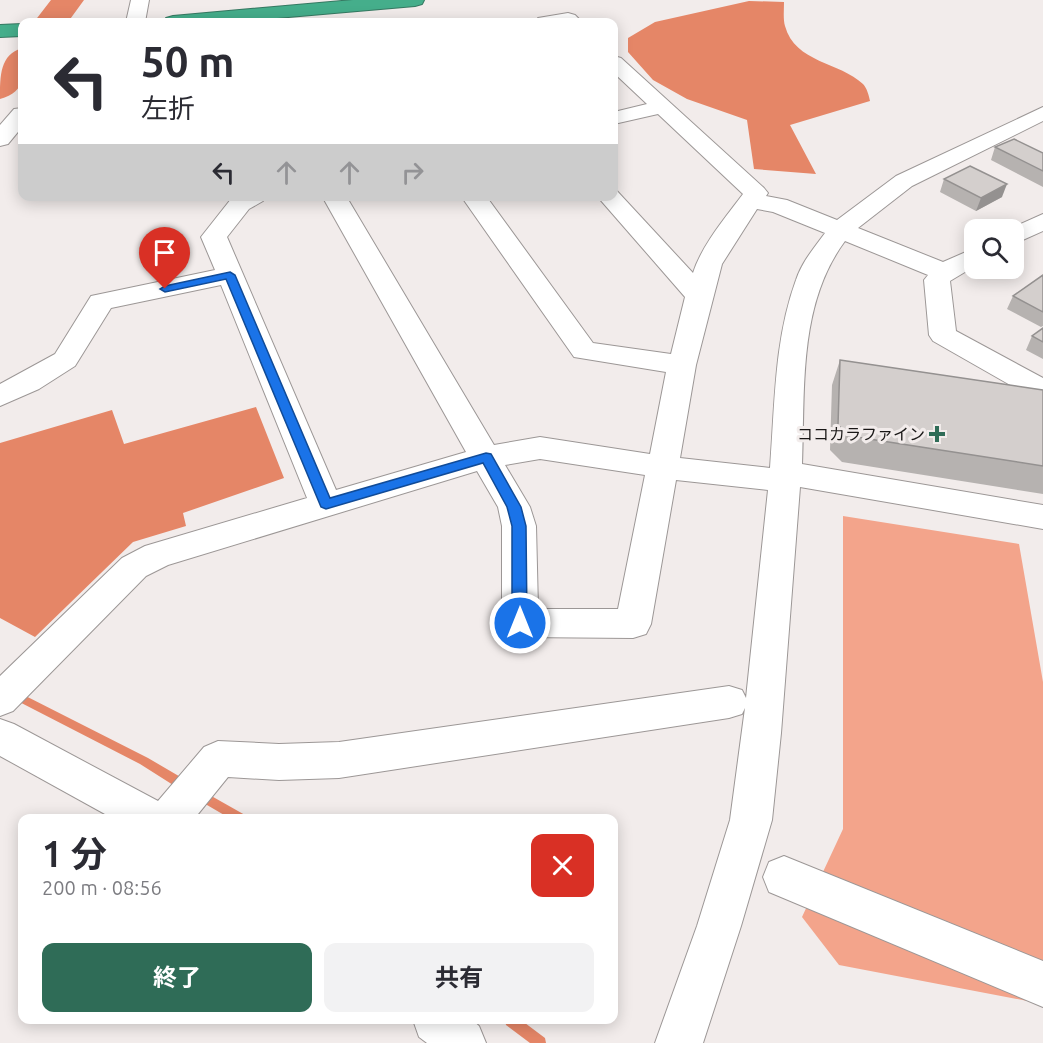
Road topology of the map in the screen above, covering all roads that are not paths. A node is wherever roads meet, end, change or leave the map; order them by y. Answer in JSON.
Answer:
{"nodes":[{"id":1,"x":140,"y":0,"type":"edge"},
{"id":2,"x":415,"y":0,"type":"edge"},
{"id":3,"x":137,"y":18,"type":"edge"},
{"id":4,"x":217,"y":18,"type":"edge"},
{"id":5,"x":18,"y":30,"type":"edge"},
{"id":6,"x":0,"y":31,"type":"edge"},
{"id":7,"x":618,"y":66,"type":"edge"},
{"id":8,"x":663,"y":107,"type":"junction"},
{"id":9,"x":1043,"y":113,"type":"edge"},
{"id":10,"x":618,"y":117,"type":"edge"},
{"id":11,"x":18,"y":119,"type":"edge"},
{"id":12,"x":0,"y":139,"type":"edge"},
{"id":13,"x":246,"y":201,"type":"edge"},
{"id":14,"x":337,"y":201,"type":"edge"},
{"id":15,"x":477,"y":201,"type":"edge"},
{"id":16,"x":614,"y":201,"type":"edge"},
{"id":17,"x":750,"y":201,"type":"junction"},
{"id":18,"x":1043,"y":221,"type":"edge"},
{"id":19,"x":839,"y":231,"type":"junction"},
{"id":20,"x":1024,"y":231,"type":"edge"},
{"id":21,"x":964,"y":262,"type":"edge"},
{"id":22,"x":944,"y":272,"type":"junction"},
{"id":23,"x":230,"y":275,"type":"junction"},
{"id":24,"x":699,"y":296,"type":"junction"},
{"id":25,"x":682,"y":365,"type":"junction"},
{"id":26,"x":1043,"y":390,"type":"edge"},
{"id":27,"x":0,"y":396,"type":"edge"},
{"id":28,"x":486,"y":457,"type":"junction"},
{"id":29,"x":663,"y":467,"type":"junction"},
{"id":30,"x":785,"y":477,"type":"junction"},
{"id":31,"x":326,"y":504,"type":"junction"},
{"id":32,"x":1043,"y":517,"type":"edge"},
{"id":33,"x":0,"y":700,"type":"edge"},
{"id":34,"x":729,"y":702,"type":"dead end"},
{"id":35,"x":0,"y":736,"type":"edge"},
{"id":36,"x":162,"y":814,"type":"edge"},
{"id":37,"x":168,"y":814,"type":"edge"},
{"id":38,"x":784,"y":877,"type":"dead end"},
{"id":39,"x":1043,"y":984,"type":"edge"},
{"id":40,"x":441,"y":1024,"type":"edge"},
{"id":41,"x":462,"y":1043,"type":"edge"},
{"id":42,"x":679,"y":1043,"type":"edge"}],
"edges":[{"from":1,"to":3,"type":"street"},
{"from":2,"to":4,"type":"highway"},
{"from":5,"to":6,"type":"highway"},
{"from":7,"to":8,"type":"street"},
{"from":8,"to":10,"type":"street"},
{"from":8,"to":17,"type":"street"},
{"from":9,"to":19,"type":"street"},
{"from":11,"to":12,"type":"street"},
{"from":13,"to":23,"type":"street"},
{"from":14,"to":28,"type":"street"},
{"from":15,"to":25,"type":"street"},
{"from":16,"to":24,"type":"street"},
{"from":17,"to":19,"type":"street"},
{"from":17,"to":24,"type":"street"},
{"from":18,"to":20,"type":"street"},
{"from":19,"to":22,"type":"street"},
{"from":19,"to":30,"type":"street"},
{"from":21,"to":22,"type":"street"},
{"from":22,"to":26,"type":"street"},
{"from":23,"to":27,"type":"street"},
{"from":23,"to":31,"type":"street"},
{"from":24,"to":25,"type":"street"},
{"from":25,"to":29,"type":"street"},
{"from":28,"to":29,"type":"street"},
{"from":28,"to":29,"type":"street"},
{"from":28,"to":31,"type":"street"},
{"from":29,"to":30,"type":"street"},
{"from":30,"to":32,"type":"street"},
{"from":30,"to":42,"type":"street"},
{"from":31,"to":33,"type":"street"},
{"from":34,"to":37,"type":"street"},
{"from":35,"to":36,"type":"street"},
{"from":38,"to":39,"type":"street"},
{"from":40,"to":41,"type":"street"}]}
